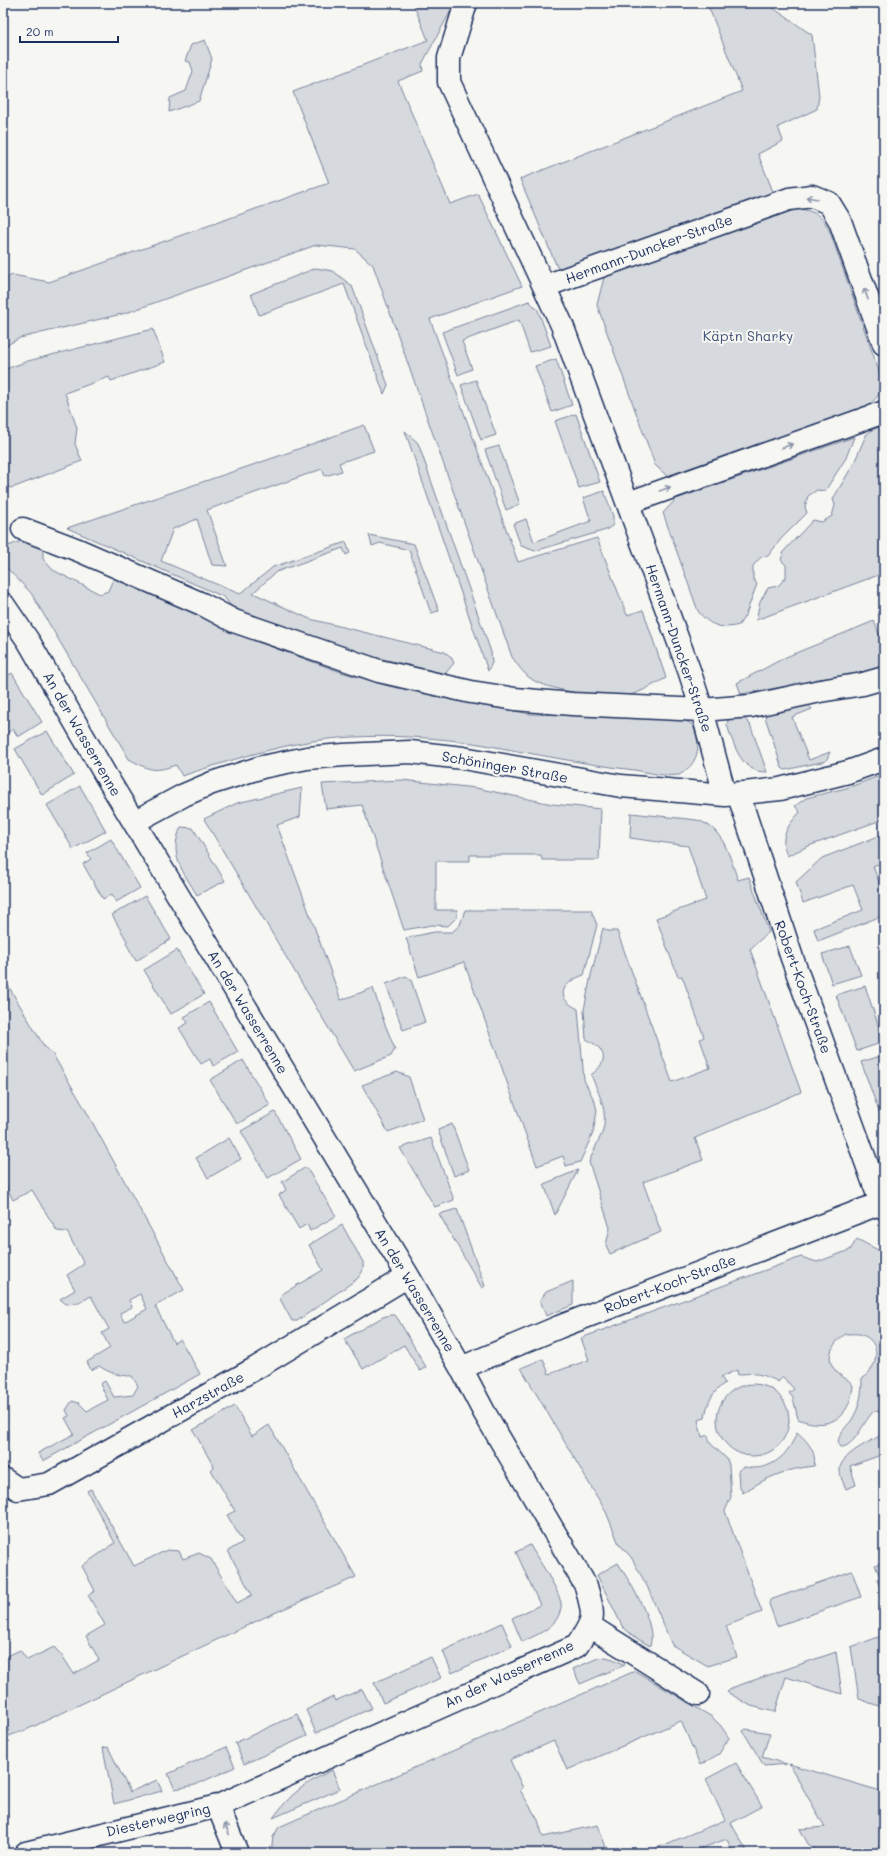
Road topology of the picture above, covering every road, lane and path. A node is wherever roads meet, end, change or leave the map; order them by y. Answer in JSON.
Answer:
{"nodes":[{"id":1,"x":466,"y":3,"type":"edge"},
{"id":2,"x":545,"y":286,"type":"junction"},
{"id":3,"x":884,"y":344,"type":"edge"},
{"id":4,"x":884,"y":412,"type":"edge"},
{"id":5,"x":628,"y":502,"type":"junction"},
{"id":6,"x":23,"y":529,"type":"dead end"},
{"id":7,"x":3,"y":604,"type":"edge"},
{"id":8,"x":884,"y":678,"type":"edge"},
{"id":9,"x":702,"y":710,"type":"junction"},
{"id":10,"x":884,"y":759,"type":"edge"},
{"id":11,"x":732,"y":794,"type":"junction"},
{"id":12,"x":134,"y":822,"type":"junction"},
{"id":13,"x":882,"y":1205,"type":"edge"},
{"id":14,"x":408,"y":1276,"type":"junction"},
{"id":15,"x":461,"y":1368,"type":"junction"},
{"id":16,"x":3,"y":1478,"type":"edge"},
{"id":17,"x":590,"y":1626,"type":"junction"},
{"id":18,"x":698,"y":1694,"type":"dead end"},
{"id":19,"x":218,"y":1806,"type":"junction"},
{"id":20,"x":26,"y":1853,"type":"edge"},
{"id":21,"x":237,"y":1853,"type":"edge"}],
"edges":[{"from":1,"to":2,"type":"street"},
{"from":3,"to":2,"type":"street","name":"Hermann-Duncker-Straße","one_way":true},
{"from":2,"to":5,"type":"street","name":"Hermann-Duncker-Straße"},
{"from":5,"to":4,"type":"street","one_way":true},
{"from":5,"to":9,"type":"street","name":"Hermann-Duncker-Straße"},
{"from":6,"to":9,"type":"street"},
{"from":7,"to":12,"type":"street","name":"An der Wasserrenne"},
{"from":8,"to":9,"type":"street"},
{"from":9,"to":11,"type":"street","name":"Hermann-Duncker-Straße"},
{"from":10,"to":11,"type":"street","name":"Schöninger Straße"},
{"from":11,"to":12,"type":"street","name":"Schöninger Straße"},
{"from":11,"to":13,"type":"street","name":"Robert-Koch-Straße"},
{"from":12,"to":14,"type":"street","name":"An der Wasserrenne"},
{"from":13,"to":15,"type":"street","name":"Robert-Koch-Straße"},
{"from":14,"to":15,"type":"street","name":"An der Wasserrenne"},
{"from":14,"to":16,"type":"street","name":"Harzstraße"},
{"from":15,"to":17,"type":"street","name":"An der Wasserrenne"},
{"from":17,"to":18,"type":"street"},
{"from":17,"to":19,"type":"street","name":"An der Wasserrenne"},
{"from":19,"to":20,"type":"street","name":"Diesterwegring"},
{"from":21,"to":19,"type":"street","name":"Diesterwegring","one_way":true}]}
